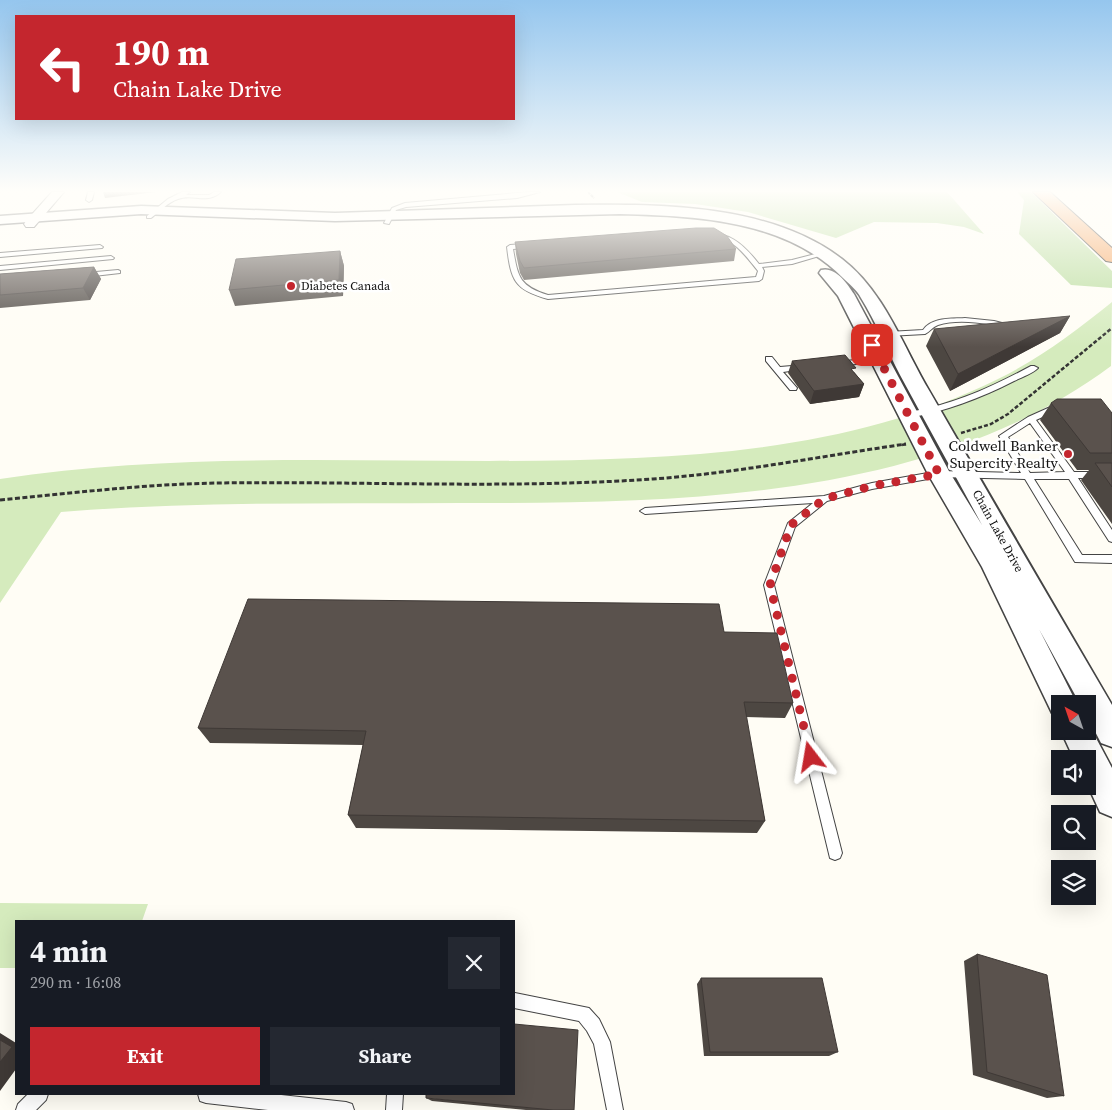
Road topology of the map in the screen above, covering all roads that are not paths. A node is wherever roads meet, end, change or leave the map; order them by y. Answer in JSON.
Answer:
{"nodes":[{"id":1,"x":551,"y":244,"type":"edge"},
{"id":2,"x":739,"y":244,"type":"edge"},
{"id":3,"x":784,"y":244,"type":"edge"},
{"id":4,"x":1098,"y":244,"type":"edge"},
{"id":5,"x":100,"y":247,"type":"dead end"},
{"id":6,"x":0,"y":255,"type":"edge"},
{"id":7,"x":815,"y":256,"type":"junction"},
{"id":8,"x":1112,"y":257,"type":"edge"},
{"id":9,"x":112,"y":258,"type":"dead end"},
{"id":10,"x":757,"y":266,"type":"junction"},
{"id":11,"x":0,"y":268,"type":"edge"},
{"id":12,"x":118,"y":272,"type":"dead end"},
{"id":13,"x":79,"y":276,"type":"edge"},
{"id":14,"x":1016,"y":328,"type":"edge"},
{"id":15,"x":925,"y":332,"type":"junction"},
{"id":16,"x":888,"y":334,"type":"junction"},
{"id":17,"x":933,"y":336,"type":"edge"},
{"id":18,"x":769,"y":359,"type":"dead end"},
{"id":19,"x":880,"y":359,"type":"junction"},
{"id":20,"x":834,"y":364,"type":"edge"},
{"id":21,"x":806,"y":367,"type":"edge"},
{"id":22,"x":1034,"y":368,"type":"dead end"},
{"id":23,"x":778,"y":370,"type":"junction"},
{"id":24,"x":898,"y":375,"type":"junction"},
{"id":25,"x":793,"y":388,"type":"dead end"},
{"id":26,"x":1065,"y":405,"type":"edge"},
{"id":27,"x":931,"y":412,"type":"junction"},
{"id":28,"x":909,"y":415,"type":"junction"},
{"id":29,"x":1031,"y":419,"type":"junction"},
{"id":30,"x":939,"y":474,"type":"junction"},
{"id":31,"x":1071,"y":475,"type":"junction"},
{"id":32,"x":1112,"y":475,"type":"edge"},
{"id":33,"x":966,"y":476,"type":"junction"},
{"id":34,"x":1027,"y":476,"type":"junction"},
{"id":35,"x":824,"y":499,"type":"junction"},
{"id":36,"x":645,"y":511,"type":"dead end"},
{"id":37,"x":1112,"y":538,"type":"edge"},
{"id":38,"x":1112,"y":559,"type":"edge"},
{"id":39,"x":1058,"y":695,"type":"edge"},
{"id":40,"x":1112,"y":733,"type":"edge"},
{"id":41,"x":1081,"y":740,"type":"edge"},
{"id":42,"x":1112,"y":801,"type":"edge"},
{"id":43,"x":835,"y":853,"type":"dead end"},
{"id":44,"x":515,"y":1002,"type":"edge"},
{"id":45,"x":39,"y":1095,"type":"edge"},
{"id":46,"x":206,"y":1095,"type":"edge"},
{"id":47,"x":395,"y":1095,"type":"edge"},
{"id":48,"x":24,"y":1110,"type":"edge"},
{"id":49,"x":346,"y":1110,"type":"edge"},
{"id":50,"x":394,"y":1110,"type":"edge"},
{"id":51,"x":615,"y":1110,"type":"edge"}],
"edges":[{"from":1,"to":10,"type":"lane"},
{"from":2,"to":10,"type":"lane"},
{"from":3,"to":7,"type":"street","name":"Chain Lake Drive"},
{"from":4,"to":8,"type":"highway"},
{"from":5,"to":6,"type":"lane"},
{"from":7,"to":10,"type":"lane"},
{"from":7,"to":16,"type":"street","name":"Chain Lake Drive"},
{"from":7,"to":19,"type":"street","name":"Chain Lake Drive"},
{"from":9,"to":11,"type":"lane"},
{"from":12,"to":13,"type":"lane"},
{"from":14,"to":15,"type":"lane"},
{"from":15,"to":16,"type":"lane"},
{"from":15,"to":17,"type":"lane"},
{"from":16,"to":24,"type":"street","name":"Chain Lake Drive"},
{"from":18,"to":23,"type":"lane"},
{"from":19,"to":20,"type":"lane"},
{"from":19,"to":24,"type":"street","name":"Chain Lake Drive"},
{"from":21,"to":23,"type":"lane"},
{"from":22,"to":27,"type":"lane"},
{"from":23,"to":25,"type":"lane"},
{"from":24,"to":27,"type":"street","name":"Chain Lake Drive"},
{"from":24,"to":28,"type":"street","name":"Chain Lake Drive"},
{"from":26,"to":29,"type":"lane"},
{"from":27,"to":28,"type":"lane"},
{"from":27,"to":33,"type":"street","name":"Chain Lake Drive"},
{"from":28,"to":30,"type":"street","name":"Chain Lake Drive"},
{"from":29,"to":31,"type":"lane"},
{"from":29,"to":34,"type":"lane"},
{"from":30,"to":33,"type":"lane"},
{"from":30,"to":35,"type":"lane"},
{"from":30,"to":39,"type":"street","name":"Chain Lake Drive"},
{"from":31,"to":32,"type":"lane"},
{"from":31,"to":34,"type":"lane"},
{"from":31,"to":37,"type":"lane"},
{"from":33,"to":34,"type":"lane"},
{"from":33,"to":40,"type":"street","name":"Chain Lake Drive"},
{"from":34,"to":38,"type":"lane"},
{"from":35,"to":36,"type":"lane"},
{"from":35,"to":43,"type":"lane"},
{"from":41,"to":42,"type":"street"},
{"from":44,"to":51,"type":"lane"},
{"from":45,"to":48,"type":"lane"},
{"from":46,"to":49,"type":"lane"},
{"from":47,"to":50,"type":"lane"}]}
